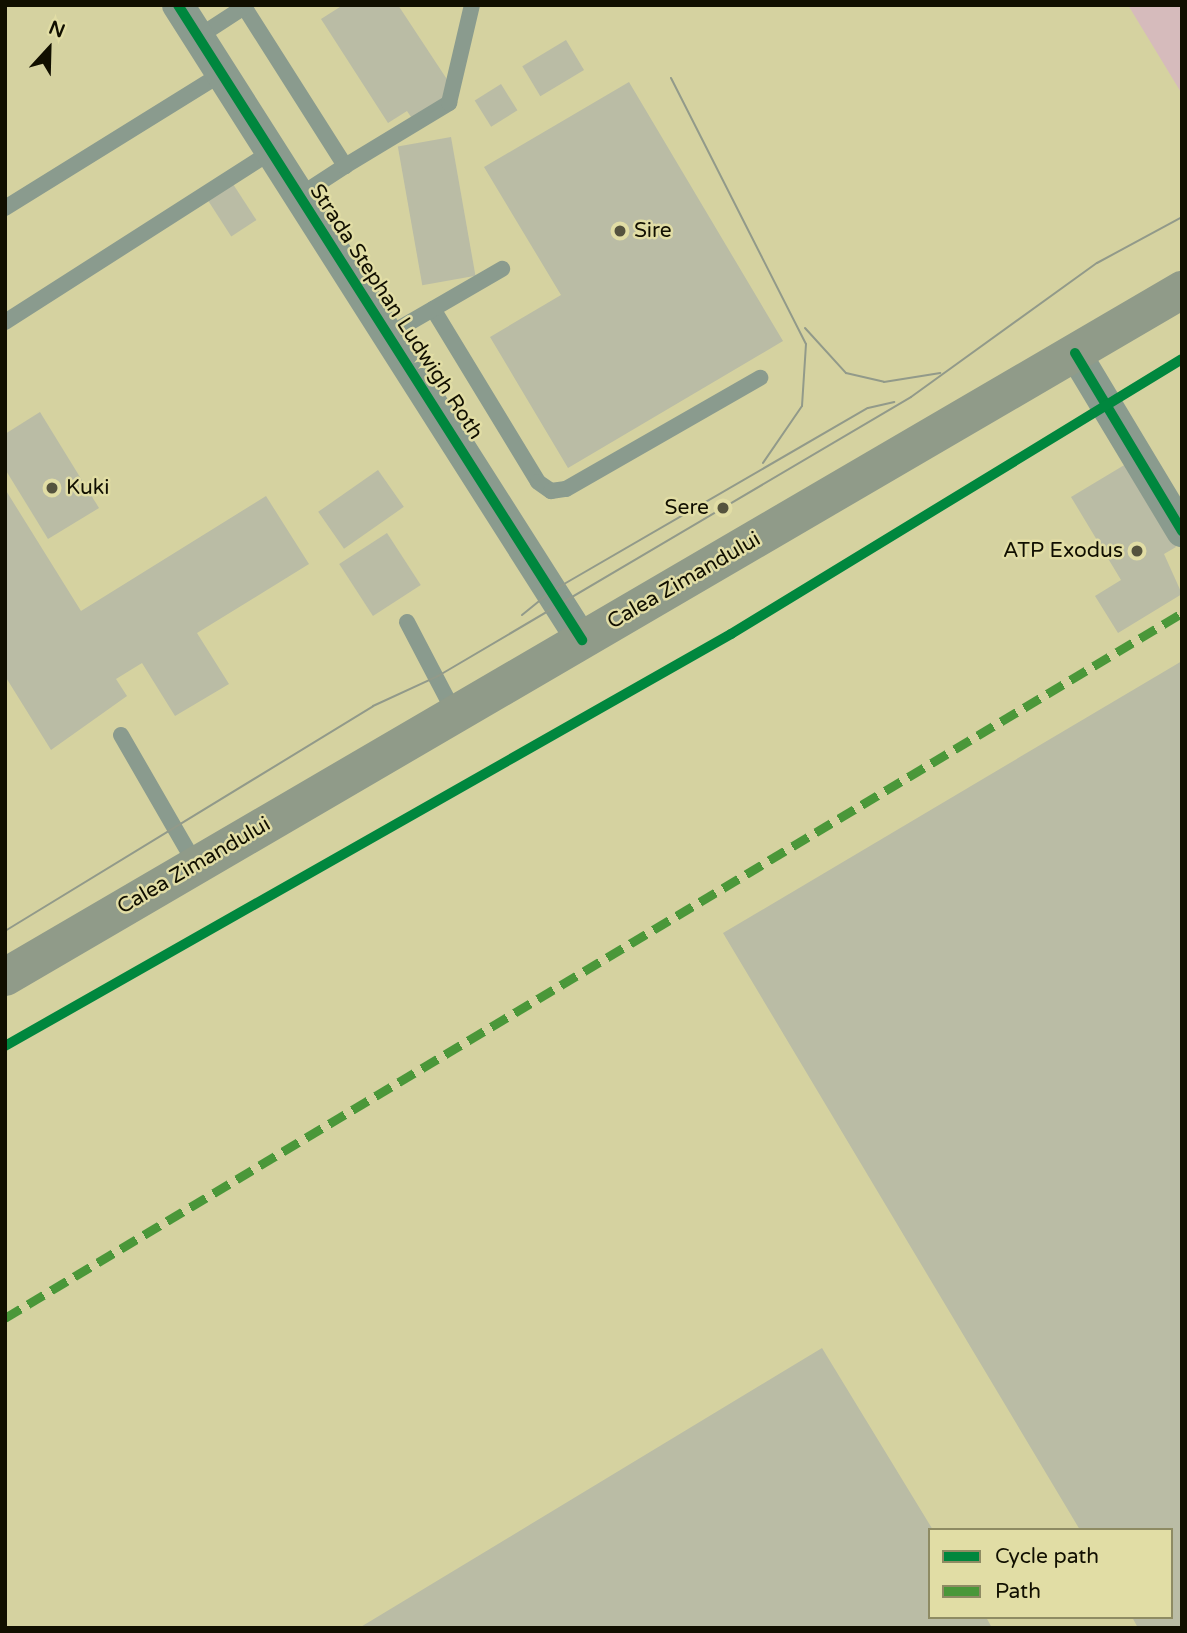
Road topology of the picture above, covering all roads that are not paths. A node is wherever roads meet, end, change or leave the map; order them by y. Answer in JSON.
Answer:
{"nodes":[{"id":1,"x":178,"y":5,"type":"edge"},
{"id":2,"x":472,"y":5,"type":"edge"},
{"id":3,"x":244,"y":6,"type":"edge"},
{"id":4,"x":198,"y":37,"type":"junction"},
{"id":5,"x":222,"y":74,"type":"junction"},
{"id":6,"x":271,"y":152,"type":"junction"},
{"id":7,"x":345,"y":166,"type":"junction"},
{"id":8,"x":299,"y":196,"type":"junction"},
{"id":9,"x":5,"y":208,"type":"edge"},
{"id":10,"x":502,"y":269,"type":"dead end"},
{"id":11,"x":1182,"y":290,"type":"edge"},
{"id":12,"x":433,"y":309,"type":"junction"},
{"id":13,"x":5,"y":322,"type":"edge"},
{"id":14,"x":388,"y":335,"type":"junction"},
{"id":15,"x":1075,"y":353,"type":"junction"},
{"id":16,"x":760,"y":378,"type":"dead end"},
{"id":17,"x":1182,"y":531,"type":"edge"},
{"id":18,"x":407,"y":622,"type":"dead end"},
{"id":19,"x":582,"y":640,"type":"junction"},
{"id":20,"x":456,"y":713,"type":"junction"},
{"id":21,"x":121,"y":735,"type":"dead end"},
{"id":22,"x":196,"y":865,"type":"junction"},
{"id":23,"x":5,"y":977,"type":"edge"}],
"edges":[{"from":1,"to":4,"type":"street","name":"Strada Stephan Ludwigh Roth"},
{"from":2,"to":7,"type":"lane"},
{"from":3,"to":4,"type":"lane"},
{"from":3,"to":7,"type":"lane"},
{"from":4,"to":5,"type":"street","name":"Strada Stephan Ludwigh Roth"},
{"from":5,"to":6,"type":"street","name":"Strada Stephan Ludwigh Roth"},
{"from":5,"to":9,"type":"lane"},
{"from":6,"to":8,"type":"street","name":"Strada Stephan Ludwigh Roth"},
{"from":6,"to":13,"type":"lane"},
{"from":7,"to":8,"type":"lane"},
{"from":8,"to":14,"type":"street","name":"Strada Stephan Ludwigh Roth"},
{"from":10,"to":12,"type":"lane"},
{"from":11,"to":15,"type":"main road","name":"Calea Zimandului"},
{"from":12,"to":14,"type":"lane"},
{"from":12,"to":16,"type":"lane"},
{"from":14,"to":19,"type":"street","name":"Strada Stephan Ludwigh Roth"},
{"from":15,"to":17,"type":"street"},
{"from":15,"to":19,"type":"main road","name":"Calea Zimandului"},
{"from":18,"to":20,"type":"lane"},
{"from":19,"to":20,"type":"main road","name":"Calea Zimandului"},
{"from":20,"to":22,"type":"main road","name":"Calea Zimandului"},
{"from":21,"to":22,"type":"lane"},
{"from":22,"to":23,"type":"main road","name":"Calea Zimandului"}]}
